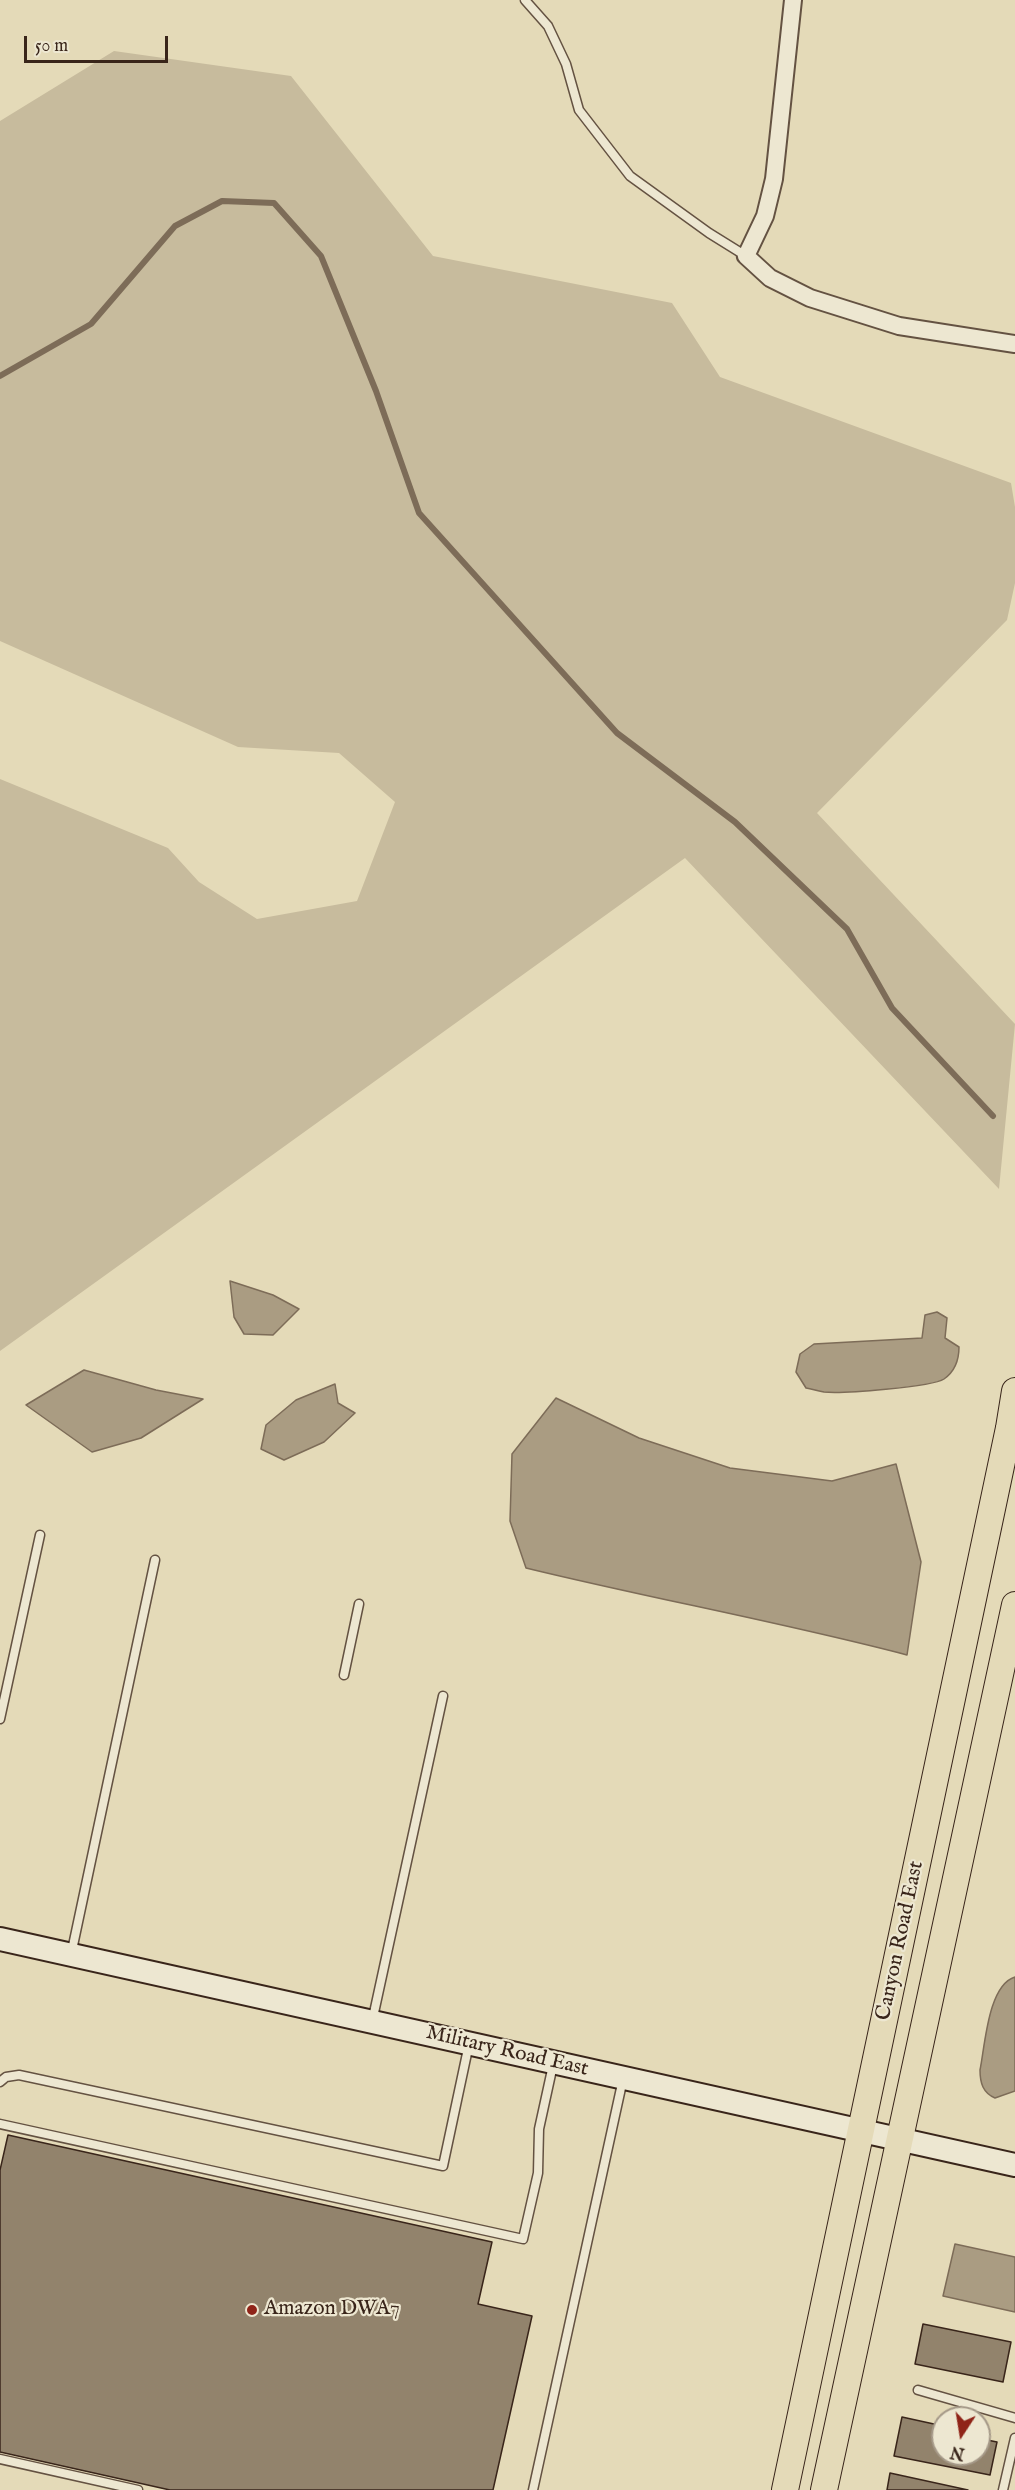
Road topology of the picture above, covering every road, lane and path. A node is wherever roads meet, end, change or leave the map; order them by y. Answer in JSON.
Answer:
{"nodes":[{"id":1,"x":525,"y":0,"type":"edge"},
{"id":2,"x":793,"y":0,"type":"edge"},
{"id":3,"x":746,"y":256,"type":"junction"},
{"id":4,"x":1015,"y":344,"type":"edge"},
{"id":5,"x":1015,"y":1391,"type":"edge"},
{"id":6,"x":40,"y":1535,"type":"dead end"},
{"id":7,"x":154,"y":1560,"type":"dead end"},
{"id":8,"x":359,"y":1604,"type":"dead end"},
{"id":9,"x":1015,"y":1605,"type":"edge"},
{"id":10,"x":344,"y":1675,"type":"dead end"},
{"id":11,"x":4,"y":1681,"type":"edge"},
{"id":12,"x":443,"y":1696,"type":"dead end"},
{"id":13,"x":0,"y":1719,"type":"edge"},
{"id":14,"x":0,"y":1940,"type":"edge"},
{"id":15,"x":71,"y":1955,"type":"junction"},
{"id":16,"x":372,"y":2022,"type":"junction"},
{"id":17,"x":469,"y":2044,"type":"junction"},
{"id":18,"x":554,"y":2063,"type":"junction"},
{"id":19,"x":623,"y":2078,"type":"junction"},
{"id":20,"x":0,"y":2082,"type":"edge"},
{"id":21,"x":0,"y":2124,"type":"edge"},
{"id":22,"x":861,"y":2131,"type":"junction"},
{"id":23,"x":901,"y":2141,"type":"junction"},
{"id":24,"x":1015,"y":2165,"type":"edge"},
{"id":25,"x":918,"y":2390,"type":"dead end"},
{"id":26,"x":1015,"y":2418,"type":"edge"},
{"id":27,"x":1015,"y":2438,"type":"edge"},
{"id":28,"x":0,"y":2459,"type":"edge"},
{"id":29,"x":138,"y":2490,"type":"edge"},
{"id":30,"x":533,"y":2490,"type":"edge"},
{"id":31,"x":785,"y":2490,"type":"edge"},
{"id":32,"x":824,"y":2490,"type":"edge"},
{"id":33,"x":1003,"y":2490,"type":"edge"}],
"edges":[{"from":1,"to":3,"type":"lane"},
{"from":2,"to":3,"type":"street"},
{"from":3,"to":4,"type":"street"},
{"from":5,"to":22,"type":"main road","name":"Canyon Road East"},
{"from":6,"to":11,"type":"lane"},
{"from":7,"to":15,"type":"lane"},
{"from":8,"to":10,"type":"lane"},
{"from":9,"to":23,"type":"main road","name":"Canyon Road East"},
{"from":11,"to":13,"type":"lane"},
{"from":12,"to":16,"type":"lane"},
{"from":14,"to":15,"type":"street","name":"Military Road East"},
{"from":15,"to":16,"type":"street","name":"Military Road East"},
{"from":16,"to":17,"type":"street","name":"Military Road East"},
{"from":17,"to":18,"type":"street","name":"Military Road East"},
{"from":17,"to":20,"type":"lane"},
{"from":18,"to":19,"type":"street","name":"Military Road East"},
{"from":18,"to":21,"type":"lane"},
{"from":19,"to":22,"type":"street","name":"Military Road East"},
{"from":19,"to":30,"type":"lane"},
{"from":22,"to":23,"type":"street","name":"Military Road East"},
{"from":22,"to":31,"type":"main road","name":"Canyon Road East"},
{"from":23,"to":24,"type":"street","name":"Military Road East"},
{"from":23,"to":32,"type":"main road","name":"Canyon Road East"},
{"from":25,"to":26,"type":"lane"},
{"from":27,"to":33,"type":"lane"},
{"from":28,"to":29,"type":"lane"}]}
